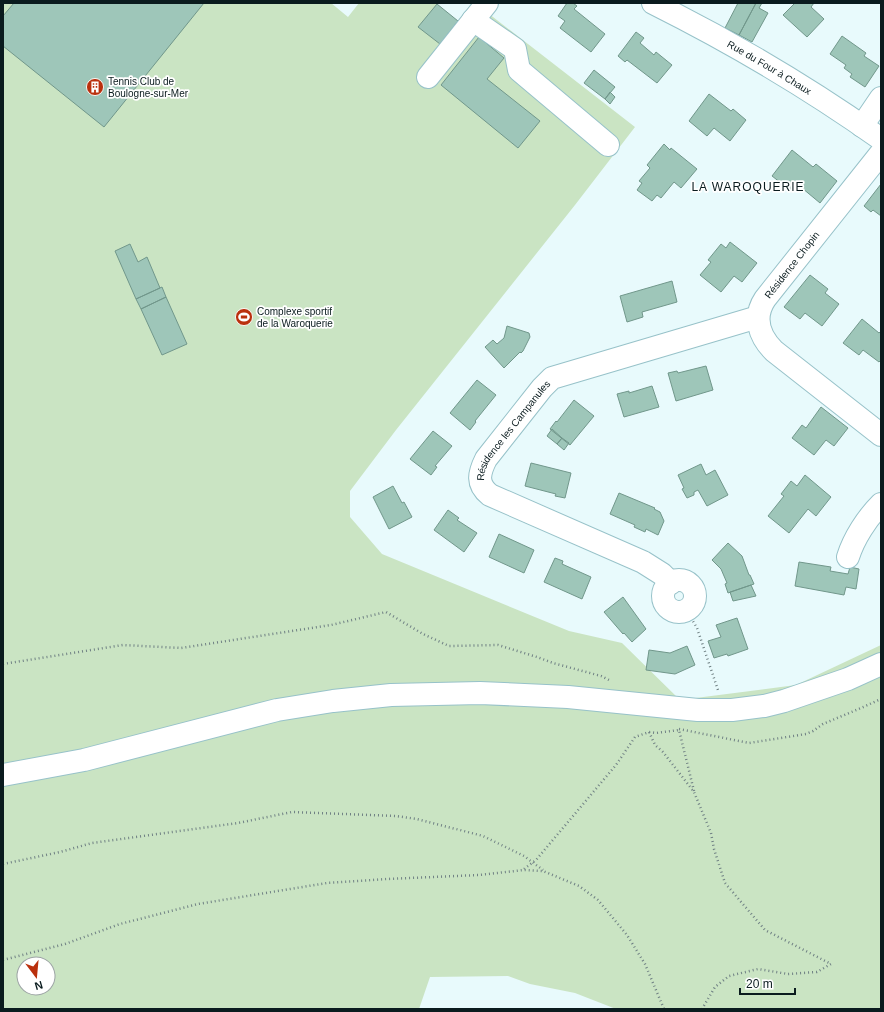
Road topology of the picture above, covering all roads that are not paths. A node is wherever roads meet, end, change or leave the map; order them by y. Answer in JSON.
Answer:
{"nodes":[{"id":1,"x":488,"y":3,"type":"edge"},
{"id":2,"x":653,"y":3,"type":"edge"},
{"id":3,"x":474,"y":20,"type":"junction"},
{"id":4,"x":428,"y":77,"type":"dead end"},
{"id":5,"x":881,"y":98,"type":"edge"},
{"id":6,"x":862,"y":126,"type":"junction"},
{"id":7,"x":881,"y":140,"type":"edge"},
{"id":8,"x":608,"y":145,"type":"dead end"},
{"id":9,"x":881,"y":153,"type":"edge"},
{"id":10,"x":758,"y":317,"type":"junction"},
{"id":11,"x":881,"y":435,"type":"edge"},
{"id":12,"x":881,"y":504,"type":"edge"},
{"id":13,"x":848,"y":557,"type":"dead end"},
{"id":14,"x":687,"y":610,"type":"road end"},
{"id":15,"x":881,"y":664,"type":"edge"},
{"id":16,"x":3,"y":775,"type":"edge"}],
"edges":[{"from":1,"to":3,"type":"street"},
{"from":2,"to":6,"type":"street","name":"Rue du Four à Chaux"},
{"from":3,"to":4,"type":"street"},
{"from":3,"to":8,"type":"street"},
{"from":5,"to":6,"type":"street"},
{"from":6,"to":7,"type":"street","name":"Rue du Four à Chaux"},
{"from":9,"to":10,"type":"street","name":"Résidence Chopin"},
{"from":10,"to":11,"type":"street"},
{"from":10,"to":14,"type":"street","name":"Résidence les Campanules"},
{"from":12,"to":13,"type":"street"},
{"from":15,"to":16,"type":"street"}]}
